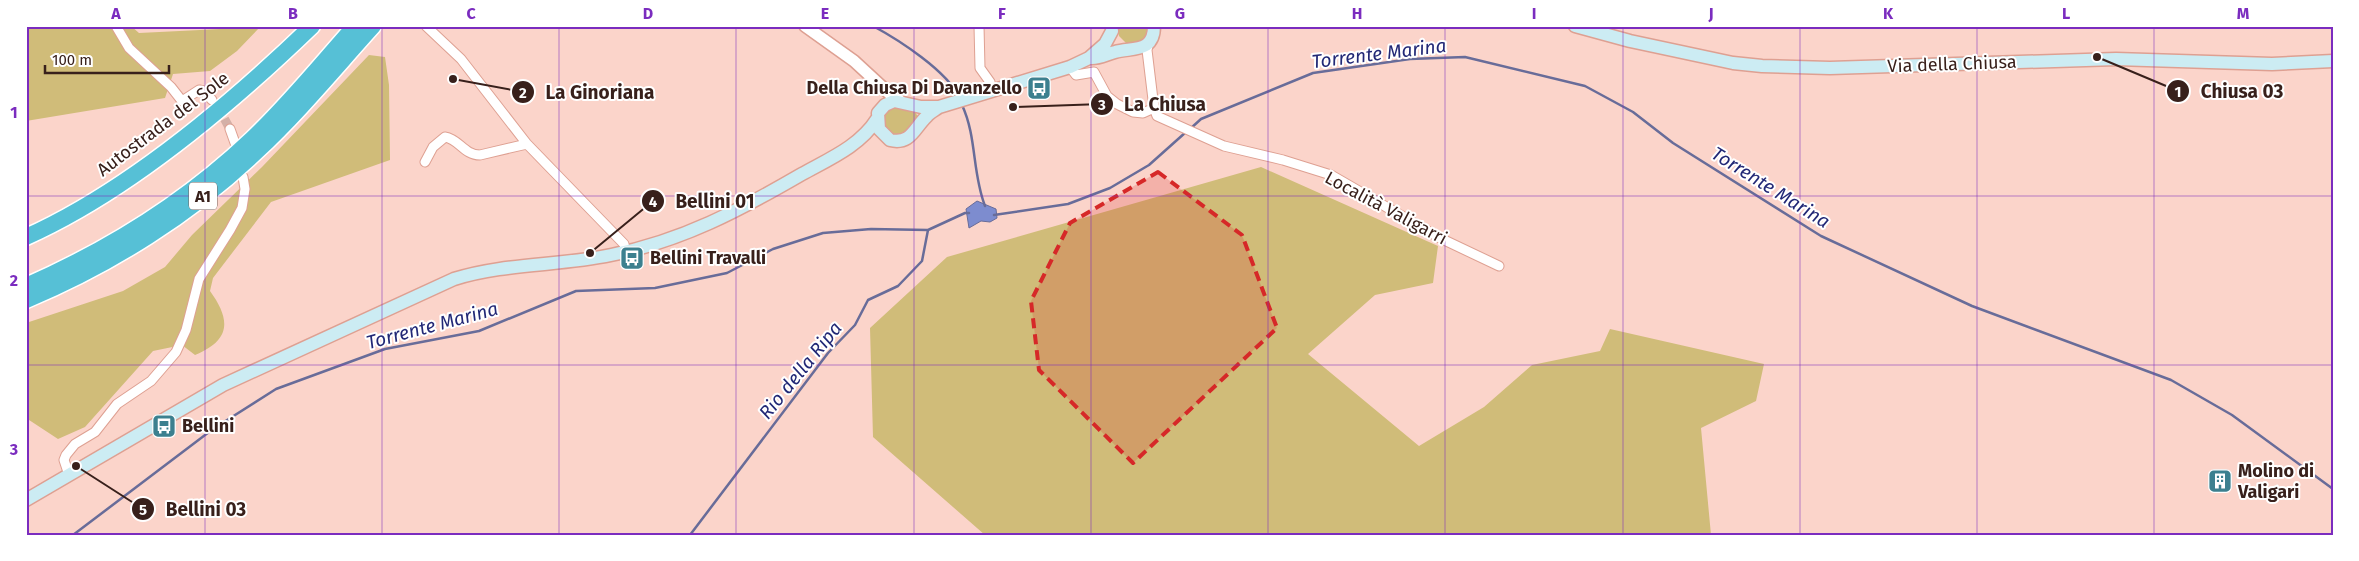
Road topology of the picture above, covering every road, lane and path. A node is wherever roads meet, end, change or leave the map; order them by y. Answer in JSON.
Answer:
{"nodes":[{"id":1,"x":116,"y":26,"type":"edge"},
{"id":2,"x":312,"y":26,"type":"edge"},
{"id":3,"x":355,"y":26,"type":"edge"},
{"id":4,"x":373,"y":26,"type":"edge"},
{"id":5,"x":426,"y":26,"type":"edge"},
{"id":6,"x":805,"y":26,"type":"edge"},
{"id":7,"x":979,"y":26,"type":"edge"},
{"id":8,"x":1154,"y":26,"type":"edge"},
{"id":9,"x":1575,"y":26,"type":"edge"},
{"id":10,"x":1112,"y":28,"type":"edge"},
{"id":11,"x":1149,"y":42,"type":"junction"},
{"id":12,"x":345,"y":48,"type":"junction"},
{"id":13,"x":1132,"y":50,"type":"junction"},
{"id":14,"x":1089,"y":58,"type":"junction"},
{"id":15,"x":1148,"y":60,"type":"junction"},
{"id":16,"x":2333,"y":61,"type":"edge"},
{"id":17,"x":1070,"y":67,"type":"junction"},
{"id":18,"x":872,"y":78,"type":"junction"},
{"id":19,"x":992,"y":92,"type":"junction"},
{"id":20,"x":212,"y":100,"type":"dead end"},
{"id":21,"x":905,"y":102,"type":"junction"},
{"id":22,"x":943,"y":106,"type":"junction"},
{"id":23,"x":1154,"y":108,"type":"junction"},
{"id":24,"x":879,"y":114,"type":"junction"},
{"id":25,"x":230,"y":129,"type":"tunnel mouth"},
{"id":26,"x":917,"y":129,"type":"junction"},
{"id":27,"x":890,"y":140,"type":"junction"},
{"id":28,"x":235,"y":143,"type":"dead end"},
{"id":29,"x":857,"y":143,"type":"junction"},
{"id":30,"x":527,"y":144,"type":"junction"},
{"id":31,"x":425,"y":162,"type":"dead end"},
{"id":32,"x":243,"y":177,"type":"dead end"},
{"id":33,"x":26,"y":237,"type":"edge"},
{"id":34,"x":626,"y":252,"type":"junction"},
{"id":35,"x":1499,"y":266,"type":"dead end"},
{"id":36,"x":26,"y":286,"type":"edge"},
{"id":37,"x":26,"y":300,"type":"edge"},
{"id":38,"x":69,"y":476,"type":"junction"},
{"id":39,"x":26,"y":500,"type":"edge"}],
"edges":[{"from":1,"to":20,"type":"street"},
{"from":2,"to":33,"type":"highway","name":"Autostrada del Sole"},
{"from":3,"to":12,"type":"highway","number":"A1"},
{"from":4,"to":12,"type":"highway","number":"A1"},
{"from":5,"to":30,"type":"street"},
{"from":6,"to":18,"type":"street"},
{"from":7,"to":19,"type":"street"},
{"from":8,"to":11,"type":"main road"},
{"from":9,"to":16,"type":"main road","name":"Via della Chiusa"},
{"from":10,"to":13,"type":"main road"},
{"from":10,"to":14,"type":"main road"},
{"from":11,"to":13,"type":"main road"},
{"from":11,"to":15,"type":"street"},
{"from":12,"to":36,"type":"highway","number":"A1"},
{"from":12,"to":37,"type":"highway","number":"A1"},
{"from":13,"to":14,"type":"main road"},
{"from":13,"to":15,"type":"street"},
{"from":14,"to":17,"type":"main road"},
{"from":15,"to":23,"type":"street"},
{"from":17,"to":19,"type":"main road"},
{"from":17,"to":23,"type":"street"},
{"from":18,"to":21,"type":"street"},
{"from":18,"to":24,"type":"street"},
{"from":19,"to":22,"type":"main road"},
{"from":21,"to":22,"type":"main road"},
{"from":21,"to":24,"type":"main road"},
{"from":21,"to":26,"type":"main road"},
{"from":22,"to":26,"type":"main road"},
{"from":23,"to":35,"type":"street","name":"Località Valigarri"},
{"from":24,"to":27,"type":"main road"},
{"from":24,"to":29,"type":"main road"},
{"from":25,"to":28,"type":"street"},
{"from":26,"to":27,"type":"main road"},
{"from":27,"to":29,"type":"main road"},
{"from":29,"to":34,"type":"main road"},
{"from":30,"to":31,"type":"street"},
{"from":30,"to":34,"type":"street"},
{"from":32,"to":38,"type":"street"},
{"from":34,"to":38,"type":"main road"},
{"from":38,"to":39,"type":"main road"}]}
